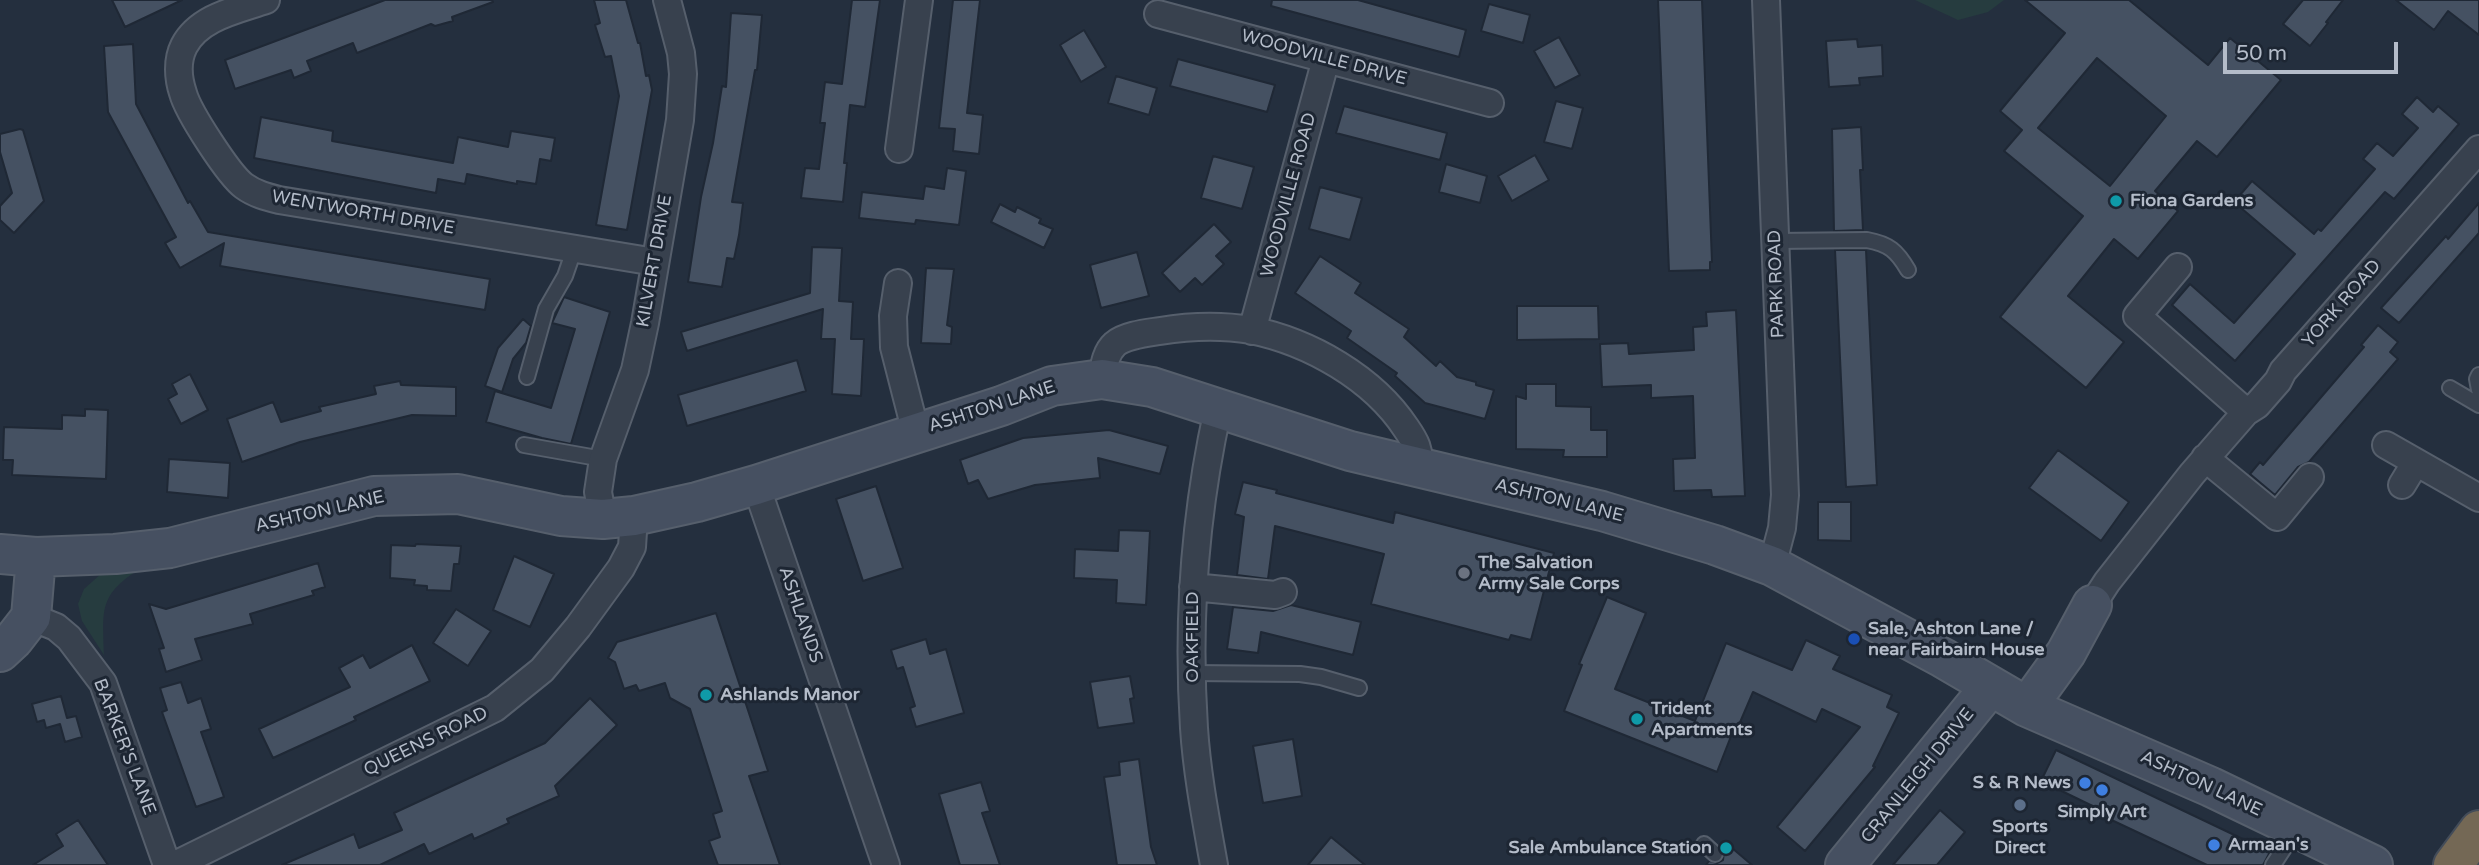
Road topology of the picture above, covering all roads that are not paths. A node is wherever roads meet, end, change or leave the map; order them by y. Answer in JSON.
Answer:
{"nodes":[{"id":1,"x":266,"y":0,"type":"edge"},
{"id":2,"x":667,"y":0,"type":"edge"},
{"id":3,"x":919,"y":0,"type":"edge"},
{"id":4,"x":1766,"y":0,"type":"edge"},
{"id":5,"x":1158,"y":14,"type":"dead end"},
{"id":6,"x":1326,"y":59,"type":"junction"},
{"id":7,"x":1490,"y":103,"type":"dead end"},
{"id":8,"x":899,"y":149,"type":"dead end"},
{"id":9,"x":2479,"y":149,"type":"edge"},
{"id":10,"x":1776,"y":242,"type":"junction"},
{"id":11,"x":574,"y":250,"type":"junction"},
{"id":12,"x":655,"y":262,"type":"junction"},
{"id":13,"x":2178,"y":267,"type":"dead end"},
{"id":14,"x":1908,"y":270,"type":"dead end"},
{"id":15,"x":898,"y":283,"type":"dead end"},
{"id":16,"x":1252,"y":331,"type":"junction"},
{"id":17,"x":2479,"y":375,"type":"edge"},
{"id":18,"x":527,"y":377,"type":"dead end"},
{"id":19,"x":1102,"y":379,"type":"junction"},
{"id":20,"x":2450,"y":388,"type":"dead end"},
{"id":21,"x":2479,"y":390,"type":"edge"},
{"id":22,"x":2479,"y":405,"type":"edge"},
{"id":23,"x":1218,"y":409,"type":"junction"},
{"id":24,"x":2246,"y":412,"type":"junction"},
{"id":25,"x":916,"y":433,"type":"junction"},
{"id":26,"x":524,"y":445,"type":"dead end"},
{"id":27,"x":2386,"y":445,"type":"dead end"},
{"id":28,"x":2205,"y":458,"type":"junction"},
{"id":29,"x":603,"y":459,"type":"junction"},
{"id":30,"x":2416,"y":462,"type":"junction"},
{"id":31,"x":1418,"y":467,"type":"junction"},
{"id":32,"x":2310,"y":477,"type":"dead end"},
{"id":33,"x":756,"y":485,"type":"junction"},
{"id":34,"x":2402,"y":485,"type":"dead end"},
{"id":35,"x":2479,"y":498,"type":"edge"},
{"id":36,"x":619,"y":517,"type":"junction"},
{"id":37,"x":18,"y":556,"type":"edge"},
{"id":38,"x":1772,"y":566,"type":"junction"},
{"id":39,"x":1193,"y":587,"type":"junction"},
{"id":40,"x":1283,"y":593,"type":"dead end"},
{"id":41,"x":2092,"y":605,"type":"joint"},
{"id":42,"x":31,"y":617,"type":"junction"},
{"id":43,"x":0,"y":652,"type":"edge"},
{"id":44,"x":1192,"y":673,"type":"junction"},
{"id":45,"x":1990,"y":687,"type":"junction"},
{"id":46,"x":1359,"y":688,"type":"dead end"},
{"id":47,"x":2027,"y":706,"type":"junction"},
{"id":48,"x":2297,"y":829,"type":"junction"},
{"id":49,"x":2479,"y":830,"type":"edge"},
{"id":50,"x":1704,"y":844,"type":"dead end"},
{"id":51,"x":1716,"y":854,"type":"dead end"},
{"id":52,"x":167,"y":865,"type":"edge"},
{"id":53,"x":175,"y":865,"type":"edge"},
{"id":54,"x":886,"y":865,"type":"edge"},
{"id":55,"x":1214,"y":865,"type":"edge"},
{"id":56,"x":1845,"y":865,"type":"edge"},
{"id":57,"x":2273,"y":865,"type":"edge"},
{"id":58,"x":2373,"y":865,"type":"edge"},
{"id":59,"x":2453,"y":865,"type":"edge"}],
"edges":[{"from":1,"to":11,"type":"street","name":"WENTWORTH DRIVE"},
{"from":2,"to":12,"type":"street","name":"KILVERT DRIVE"},
{"from":3,"to":8,"type":"street"},
{"from":4,"to":10,"type":"street","name":"PARK ROAD"},
{"from":5,"to":6,"type":"street","name":"WOODVILLE DRIVE"},
{"from":6,"to":7,"type":"street","name":"WOODVILLE DRIVE"},
{"from":6,"to":16,"type":"street","name":"WOODVILLE ROAD"},
{"from":9,"to":24,"type":"street","name":"YORK ROAD"},
{"from":10,"to":14,"type":"lane"},
{"from":10,"to":38,"type":"street","name":"PARK ROAD"},
{"from":11,"to":12,"type":"street","name":"WENTWORTH DRIVE"},
{"from":11,"to":18,"type":"lane"},
{"from":12,"to":29,"type":"street","name":"KILVERT DRIVE"},
{"from":13,"to":24,"type":"street"},
{"from":15,"to":25,"type":"street"},
{"from":16,"to":19,"type":"street"},
{"from":16,"to":31,"type":"street"},
{"from":17,"to":21,"type":"lane"},
{"from":19,"to":23,"type":"main road","name":"ASHTON LANE"},
{"from":19,"to":25,"type":"main road","name":"ASHTON LANE"},
{"from":20,"to":22,"type":"lane"},
{"from":23,"to":31,"type":"main road","name":"ASHTON LANE"},
{"from":23,"to":39,"type":"street","name":"OAKFIELD"},
{"from":24,"to":28,"type":"street","name":"YORK ROAD"},
{"from":25,"to":33,"type":"main road","name":"ASHTON LANE"},
{"from":26,"to":29,"type":"lane"},
{"from":27,"to":30,"type":"street"},
{"from":28,"to":32,"type":"street"},
{"from":28,"to":41,"type":"street","name":"YORK ROAD"},
{"from":29,"to":36,"type":"street","name":"KILVERT DRIVE"},
{"from":30,"to":34,"type":"street"},
{"from":30,"to":35,"type":"street"},
{"from":31,"to":38,"type":"main road","name":"ASHTON LANE"},
{"from":33,"to":36,"type":"main road","name":"ASHTON LANE"},
{"from":33,"to":54,"type":"street","name":"ASHLANDS"},
{"from":36,"to":37,"type":"main road","name":"ASHTON LANE"},
{"from":36,"to":53,"type":"street","name":"QUEENS ROAD"},
{"from":37,"to":42,"type":"main road"},
{"from":38,"to":45,"type":"main road","name":"ASHTON LANE"},
{"from":39,"to":40,"type":"street"},
{"from":39,"to":44,"type":"street","name":"OAKFIELD"},
{"from":41,"to":47,"type":"main road"},
{"from":42,"to":43,"type":"main road"},
{"from":42,"to":52,"type":"street","name":"BARKER'S LANE"},
{"from":44,"to":46,"type":"lane"},
{"from":44,"to":55,"type":"street","name":"OAKFIELD"},
{"from":45,"to":47,"type":"main road","name":"ASHTON LANE"},
{"from":45,"to":56,"type":"main road","name":"CRANLEIGH DRIVE"},
{"from":47,"to":48,"type":"main road","name":"ASHTON LANE"},
{"from":48,"to":57,"type":"lane"},
{"from":48,"to":58,"type":"main road","name":"ASHTON LANE"},
{"from":49,"to":59,"type":"highway"},
{"from":50,"to":51,"type":"lane"}]}
